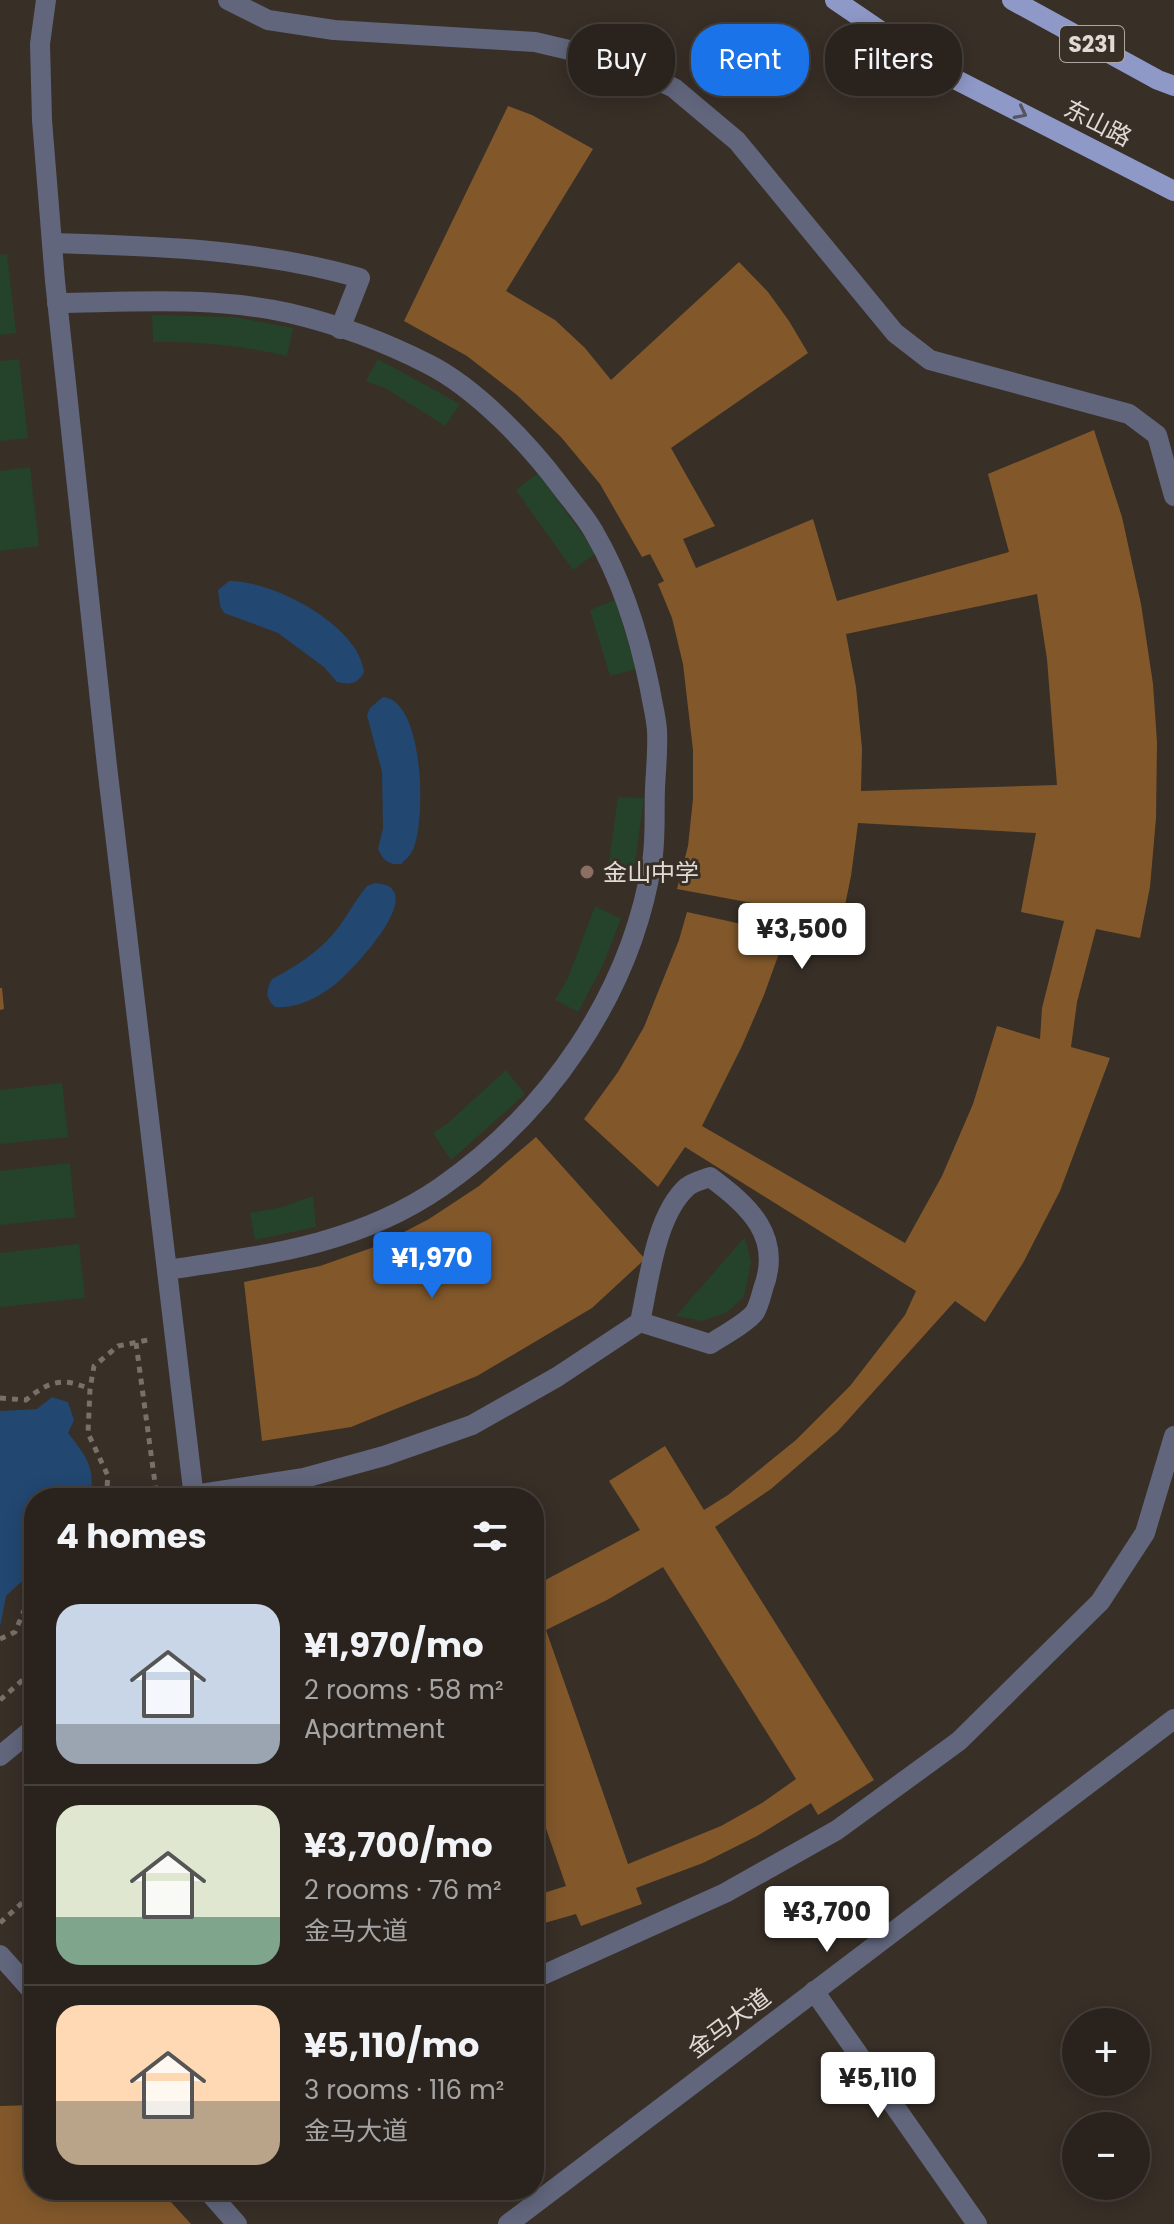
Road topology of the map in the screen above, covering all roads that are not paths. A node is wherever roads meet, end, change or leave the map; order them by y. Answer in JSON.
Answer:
{"nodes":[{"id":1,"x":46,"y":0,"type":"edge"},
{"id":2,"x":228,"y":0,"type":"edge"},
{"id":3,"x":835,"y":0,"type":"edge"},
{"id":4,"x":1012,"y":0,"type":"edge"},
{"id":5,"x":1174,"y":86,"type":"edge"},
{"id":6,"x":1174,"y":191,"type":"edge"},
{"id":7,"x":52,"y":243,"type":"junction"},
{"id":8,"x":57,"y":303,"type":"junction"},
{"id":9,"x":340,"y":329,"type":"junction"},
{"id":10,"x":1174,"y":496,"type":"edge"},
{"id":11,"x":167,"y":1270,"type":"junction"},
{"id":12,"x":640,"y":1322,"type":"junction"},
{"id":13,"x":1174,"y":1436,"type":"edge"},
{"id":14,"x":193,"y":1488,"type":"edge"},
{"id":15,"x":243,"y":1488,"type":"edge"},
{"id":16,"x":1174,"y":1719,"type":"edge"},
{"id":17,"x":24,"y":1736,"type":"edge"},
{"id":18,"x":0,"y":1756,"type":"edge"},
{"id":19,"x":0,"y":1955,"type":"edge"},
{"id":20,"x":544,"y":1974,"type":"edge"},
{"id":21,"x":24,"y":1982,"type":"edge"},
{"id":22,"x":814,"y":1991,"type":"junction"},
{"id":23,"x":544,"y":2197,"type":"edge"},
{"id":24,"x":216,"y":2200,"type":"edge"},
{"id":25,"x":540,"y":2200,"type":"edge"},
{"id":26,"x":237,"y":2224,"type":"edge"},
{"id":27,"x":508,"y":2224,"type":"edge"},
{"id":28,"x":977,"y":2224,"type":"edge"}],
"edges":[{"from":1,"to":7,"type":"street"},
{"from":2,"to":10,"type":"street"},
{"from":3,"to":6,"type":"main road","name":"东山路","one_way":true},
{"from":4,"to":5,"type":"main road","number":"S231"},
{"from":7,"to":8,"type":"street"},
{"from":7,"to":9,"type":"street"},
{"from":8,"to":9,"type":"street"},
{"from":8,"to":11,"type":"street"},
{"from":9,"to":11,"type":"street"},
{"from":11,"to":14,"type":"street"},
{"from":12,"to":12,"type":"street"},
{"from":12,"to":15,"type":"street"},
{"from":13,"to":20,"type":"street"},
{"from":16,"to":22,"type":"street","name":"金马大道"},
{"from":17,"to":18,"type":"street"},
{"from":19,"to":21,"type":"street"},
{"from":22,"to":23,"type":"street","name":"金马大道"},
{"from":22,"to":28,"type":"street"},
{"from":24,"to":26,"type":"street"},
{"from":25,"to":27,"type":"street","name":"金马大道"}]}
